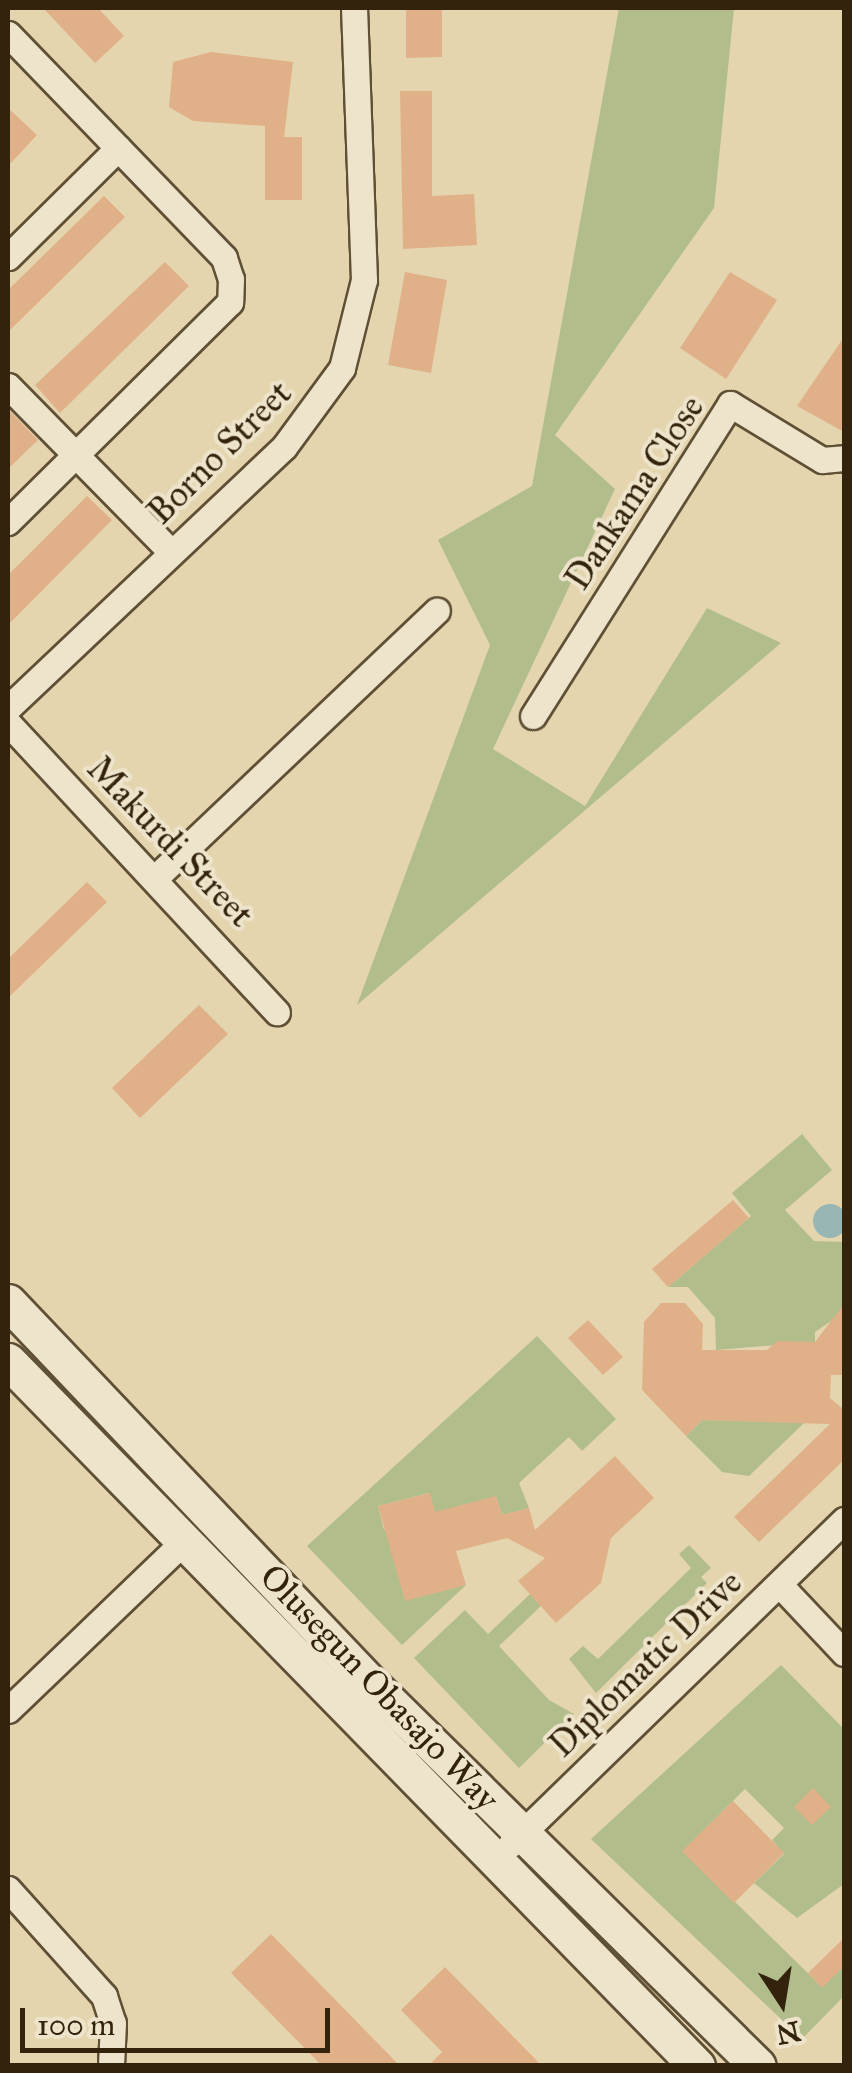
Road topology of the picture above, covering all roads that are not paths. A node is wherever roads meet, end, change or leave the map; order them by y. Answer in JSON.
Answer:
{"nodes":[{"id":1,"x":354,"y":8,"type":"edge"},
{"id":2,"x":8,"y":34,"type":"edge"},
{"id":3,"x":118,"y":148,"type":"junction"},
{"id":4,"x":8,"y":257,"type":"edge"},
{"id":5,"x":8,"y":386,"type":"edge"},
{"id":6,"x":76,"y":455,"type":"junction"},
{"id":7,"x":840,"y":459,"type":"edge"},
{"id":8,"x":8,"y":522,"type":"edge"},
{"id":9,"x":171,"y":552,"type":"junction"},
{"id":10,"x":437,"y":610,"type":"dead end"},
{"id":11,"x":8,"y":708,"type":"edge"},
{"id":12,"x":533,"y":716,"type":"dead end"},
{"id":13,"x":8,"y":723,"type":"edge"},
{"id":14,"x":154,"y":879,"type":"junction"},
{"id":15,"x":277,"y":1012,"type":"dead end"},
{"id":16,"x":8,"y":1302,"type":"edge"},
{"id":17,"x":8,"y":1361,"type":"edge"},
{"id":18,"x":844,"y":1520,"type":"edge"},
{"id":19,"x":184,"y":1541,"type":"junction"},
{"id":20,"x":780,"y":1584,"type":"junction"},
{"id":21,"x":301,"y":1635,"type":"junction"},
{"id":22,"x":844,"y":1653,"type":"edge"},
{"id":23,"x":8,"y":1710,"type":"edge"},
{"id":24,"x":509,"y":1845,"type":"junction"},
{"id":25,"x":8,"y":1889,"type":"edge"},
{"id":26,"x":111,"y":2066,"type":"edge"},
{"id":27,"x":697,"y":2066,"type":"edge"},
{"id":28,"x":758,"y":2066,"type":"edge"}],
"edges":[{"from":1,"to":9,"type":"street","name":"Borno Street"},
{"from":2,"to":3,"type":"street"},
{"from":3,"to":4,"type":"street"},
{"from":3,"to":6,"type":"street"},
{"from":5,"to":6,"type":"street"},
{"from":6,"to":8,"type":"street"},
{"from":6,"to":9,"type":"street"},
{"from":7,"to":12,"type":"street","name":"Dankama Close"},
{"from":9,"to":11,"type":"street","name":"Borno Street"},
{"from":10,"to":14,"type":"street"},
{"from":13,"to":14,"type":"street","name":"Makurdi Street"},
{"from":14,"to":15,"type":"street","name":"Makurdi Street"},
{"from":16,"to":21,"type":"main road","name":"Olusegun Obasajo Way"},
{"from":17,"to":19,"type":"main road","name":"Olusegun Obasajo Way"},
{"from":18,"to":20,"type":"street","name":"Diplomatic Drive"},
{"from":19,"to":21,"type":"main road","name":"Olusegun Obasajo Way"},
{"from":19,"to":23,"type":"street"},
{"from":20,"to":22,"type":"street"},
{"from":20,"to":24,"type":"street","name":"Diplomatic Drive"},
{"from":21,"to":24,"type":"main road","name":"Olusegun Obasajo Way"},
{"from":24,"to":27,"type":"main road","name":"Olusegun Obasajo Way"},
{"from":24,"to":28,"type":"main road","name":"Olusegun Obasajo Way"},
{"from":25,"to":26,"type":"street"}]}
